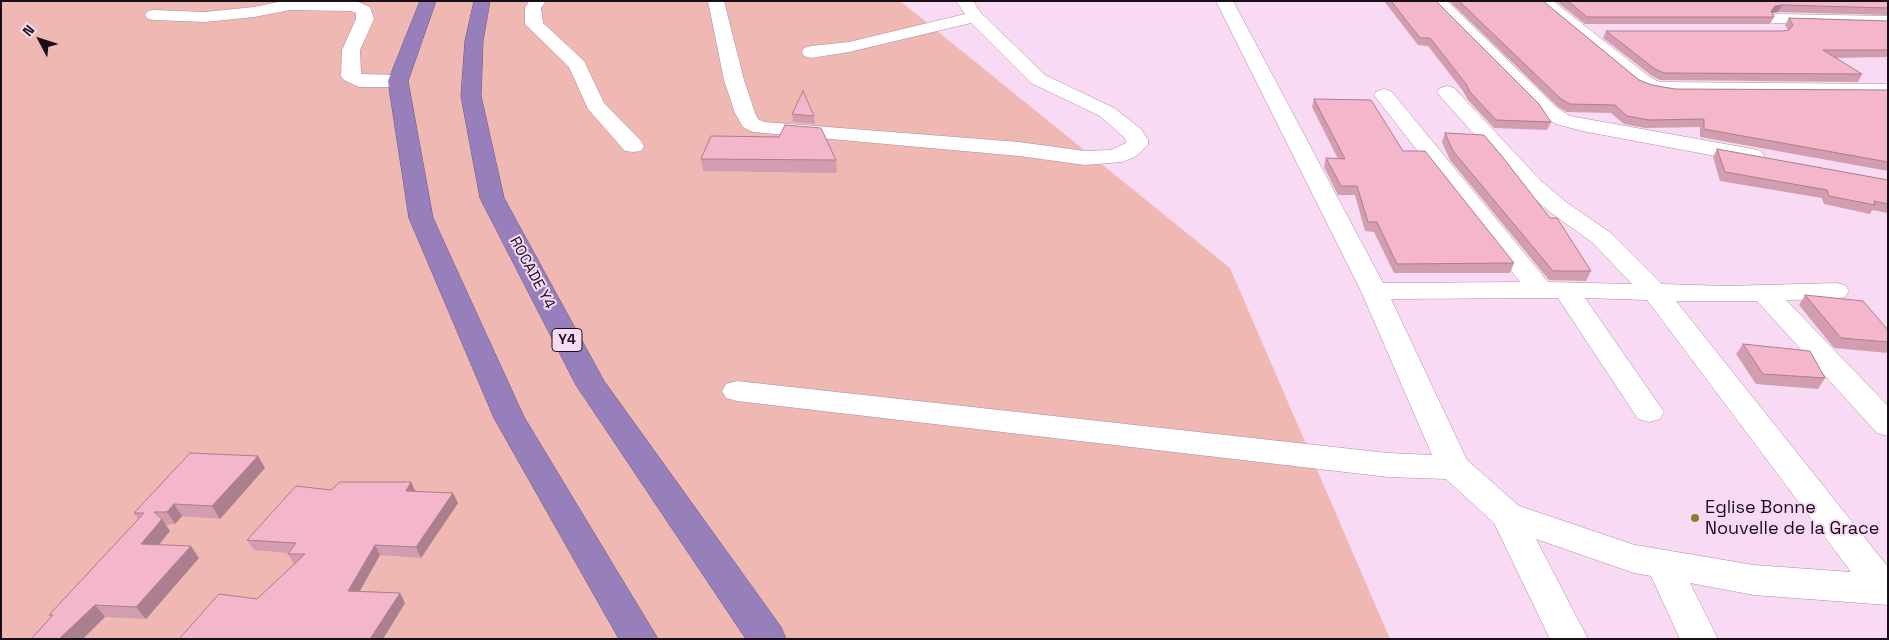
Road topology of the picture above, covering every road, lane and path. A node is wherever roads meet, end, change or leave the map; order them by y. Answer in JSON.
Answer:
{"nodes":[{"id":1,"x":428,"y":1,"type":"edge"},
{"id":2,"x":482,"y":1,"type":"edge"},
{"id":3,"x":538,"y":1,"type":"edge"},
{"id":4,"x":716,"y":1,"type":"edge"},
{"id":5,"x":1224,"y":1,"type":"edge"},
{"id":6,"x":1437,"y":1,"type":"edge"},
{"id":7,"x":1542,"y":1,"type":"edge"},
{"id":8,"x":290,"y":3,"type":"edge"},
{"id":9,"x":969,"y":9,"type":"edge"},
{"id":10,"x":154,"y":15,"type":"dead end"},
{"id":11,"x":1888,"y":21,"type":"edge"},
{"id":12,"x":1776,"y":27,"type":"edge"},
{"id":13,"x":1579,"y":31,"type":"junction"},
{"id":14,"x":1608,"y":31,"type":"edge"},
{"id":15,"x":811,"y":52,"type":"dead end"},
{"id":16,"x":398,"y":81,"type":"junction"},
{"id":17,"x":1888,"y":90,"type":"edge"},
{"id":18,"x":1448,"y":92,"type":"dead end"},
{"id":19,"x":1384,"y":95,"type":"dead end"},
{"id":20,"x":633,"y":146,"type":"dead end"},
{"id":21,"x":1772,"y":160,"type":"edge"},
{"id":22,"x":1553,"y":290,"type":"junction"},
{"id":23,"x":1374,"y":291,"type":"junction"},
{"id":24,"x":1836,"y":291,"type":"dead end"},
{"id":25,"x":1655,"y":292,"type":"junction"},
{"id":26,"x":1764,"y":293,"type":"junction"},
{"id":27,"x":737,"y":391,"type":"dead end"},
{"id":28,"x":1649,"y":412,"type":"dead end"},
{"id":29,"x":1888,"y":425,"type":"edge"},
{"id":30,"x":1454,"y":467,"type":"junction"},
{"id":31,"x":1507,"y":515,"type":"junction"},
{"id":32,"x":1663,"y":564,"type":"junction"},
{"id":33,"x":1887,"y":590,"type":"edge"},
{"id":34,"x":639,"y":639,"type":"edge"},
{"id":35,"x":767,"y":639,"type":"edge"},
{"id":36,"x":1569,"y":639,"type":"edge"},
{"id":37,"x":1699,"y":639,"type":"edge"}],
"edges":[{"from":1,"to":16,"type":"highway"},
{"from":2,"to":35,"type":"highway","name":"ROCADE Y4","number":"Y4"},
{"from":3,"to":20,"type":"street"},
{"from":4,"to":9,"type":"street"},
{"from":5,"to":23,"type":"street"},
{"from":6,"to":21,"type":"street"},
{"from":7,"to":13,"type":"street"},
{"from":8,"to":10,"type":"street"},
{"from":8,"to":16,"type":"street"},
{"from":9,"to":15,"type":"street"},
{"from":11,"to":12,"type":"street"},
{"from":13,"to":14,"type":"street"},
{"from":13,"to":17,"type":"street"},
{"from":16,"to":34,"type":"highway"},
{"from":18,"to":25,"type":"street"},
{"from":19,"to":22,"type":"street"},
{"from":22,"to":23,"type":"street"},
{"from":22,"to":25,"type":"street"},
{"from":22,"to":28,"type":"street"},
{"from":23,"to":30,"type":"street"},
{"from":24,"to":26,"type":"street"},
{"from":25,"to":26,"type":"street"},
{"from":25,"to":33,"type":"street"},
{"from":26,"to":29,"type":"street"},
{"from":27,"to":30,"type":"street"},
{"from":30,"to":31,"type":"street"},
{"from":31,"to":32,"type":"street"},
{"from":31,"to":36,"type":"street"},
{"from":32,"to":33,"type":"street"},
{"from":32,"to":37,"type":"street"}]}
